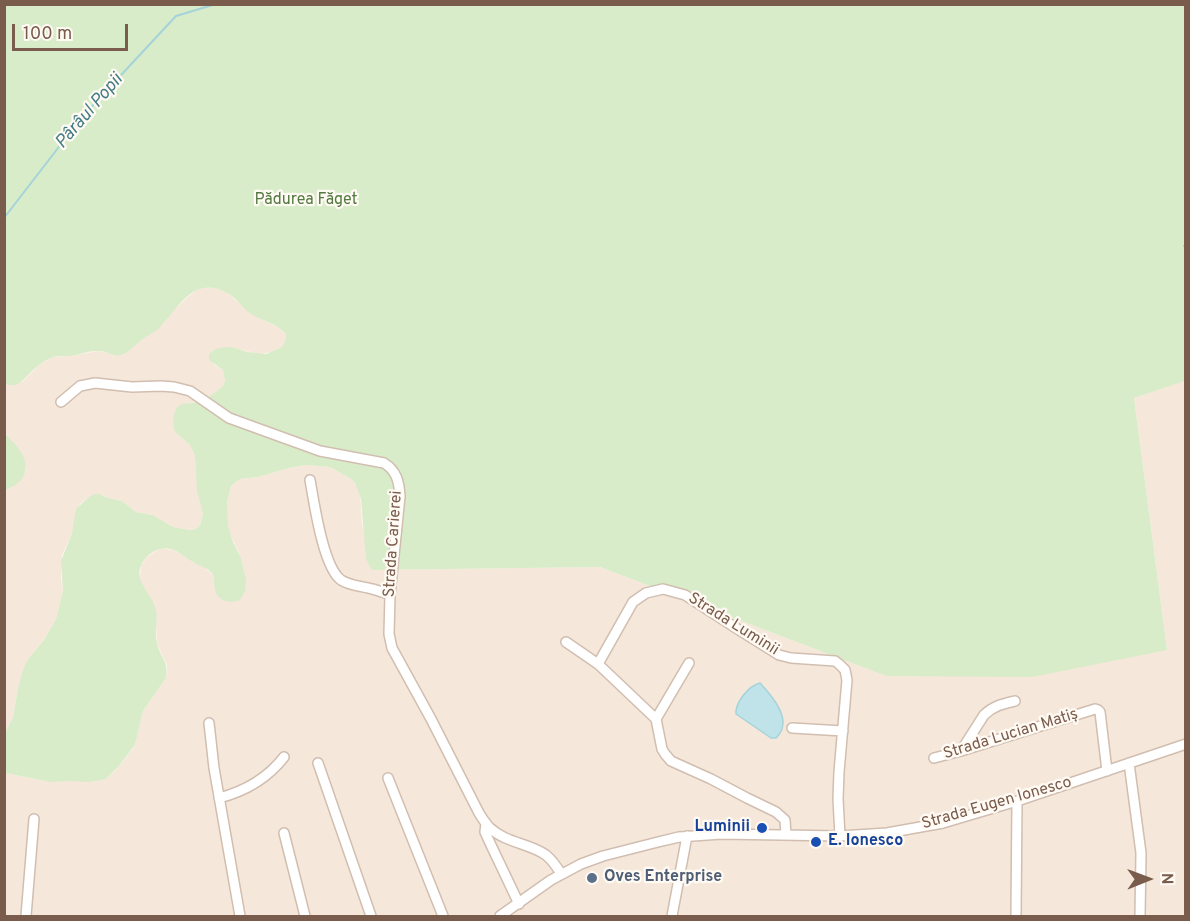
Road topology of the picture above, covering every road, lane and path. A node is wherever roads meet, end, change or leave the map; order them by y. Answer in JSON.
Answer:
{"nodes":[{"id":1,"x":61,"y":402,"type":"dead end"},
{"id":2,"x":310,"y":480,"type":"dead end"},
{"id":3,"x":390,"y":595,"type":"junction"},
{"id":4,"x":566,"y":642,"type":"dead end"},
{"id":5,"x":689,"y":663,"type":"dead end"},
{"id":6,"x":598,"y":664,"type":"junction"},
{"id":7,"x":1015,"y":700,"type":"dead end"},
{"id":8,"x":656,"y":719,"type":"junction"},
{"id":9,"x":208,"y":723,"type":"dead end"},
{"id":10,"x":792,"y":728,"type":"dead end"},
{"id":11,"x":843,"y":731,"type":"junction"},
{"id":12,"x":1185,"y":744,"type":"edge"},
{"id":13,"x":961,"y":751,"type":"junction"},
{"id":14,"x":284,"y":757,"type":"dead end"},
{"id":15,"x":934,"y":758,"type":"dead end"},
{"id":16,"x":318,"y":763,"type":"dead end"},
{"id":17,"x":1129,"y":763,"type":"junction"},
{"id":18,"x":1107,"y":771,"type":"junction"},
{"id":19,"x":388,"y":778,"type":"dead end"},
{"id":20,"x":219,"y":798,"type":"junction"},
{"id":21,"x":1017,"y":801,"type":"junction"},
{"id":22,"x":34,"y":819,"type":"dead end"},
{"id":23,"x":486,"y":823,"type":"junction"},
{"id":24,"x":284,"y":833,"type":"dead end"},
{"id":25,"x":786,"y":835,"type":"junction"},
{"id":26,"x":687,"y":836,"type":"junction"},
{"id":27,"x":840,"y":836,"type":"junction"},
{"id":28,"x":561,"y":874,"type":"junction"},
{"id":29,"x":302,"y":883,"type":"dead end"},
{"id":30,"x":519,"y":904,"type":"junction"},
{"id":31,"x":26,"y":916,"type":"edge"},
{"id":32,"x":240,"y":916,"type":"edge"},
{"id":33,"x":307,"y":916,"type":"edge"},
{"id":34,"x":371,"y":916,"type":"edge"},
{"id":35,"x":443,"y":916,"type":"edge"},
{"id":36,"x":500,"y":916,"type":"edge"},
{"id":37,"x":672,"y":916,"type":"edge"},
{"id":38,"x":1016,"y":916,"type":"edge"},
{"id":39,"x":1140,"y":916,"type":"edge"}],
"edges":[{"from":1,"to":3,"type":"street","name":"Strada Carierei"},
{"from":2,"to":3,"type":"street"},
{"from":3,"to":23,"type":"street","name":"Strada Carierei"},
{"from":4,"to":6,"type":"street"},
{"from":5,"to":8,"type":"street"},
{"from":6,"to":8,"type":"street"},
{"from":6,"to":11,"type":"street","name":"Strada Luminii"},
{"from":7,"to":13,"type":"street"},
{"from":8,"to":25,"type":"street"},
{"from":9,"to":20,"type":"street"},
{"from":10,"to":11,"type":"street"},
{"from":11,"to":27,"type":"street","name":"Strada Luminii"},
{"from":12,"to":17,"type":"street","name":"Strada Eugen Ionesco"},
{"from":13,"to":15,"type":"street","name":"Strada Lucian Matiș"},
{"from":13,"to":18,"type":"street","name":"Strada Lucian Matiș"},
{"from":14,"to":20,"type":"street"},
{"from":16,"to":34,"type":"street"},
{"from":17,"to":18,"type":"street","name":"Strada Eugen Ionesco"},
{"from":17,"to":39,"type":"street"},
{"from":18,"to":21,"type":"street","name":"Strada Eugen Ionesco"},
{"from":19,"to":35,"type":"street"},
{"from":20,"to":32,"type":"street"},
{"from":21,"to":27,"type":"street","name":"Strada Eugen Ionesco"},
{"from":21,"to":38,"type":"street"},
{"from":22,"to":31,"type":"street"},
{"from":23,"to":28,"type":"street","name":"Strada Carierei"},
{"from":23,"to":30,"type":"street"},
{"from":24,"to":33,"type":"street"},
{"from":25,"to":26,"type":"street","name":"Strada Eugen Ionesco"},
{"from":25,"to":27,"type":"street","name":"Strada Eugen Ionesco"},
{"from":26,"to":28,"type":"street","name":"Strada Eugen Ionesco"},
{"from":26,"to":37,"type":"street"},
{"from":28,"to":30,"type":"street","name":"Strada Eugen Ionesco"},
{"from":29,"to":33,"type":"street"},
{"from":30,"to":36,"type":"street","name":"Strada Eugen Ionesco"}]}
